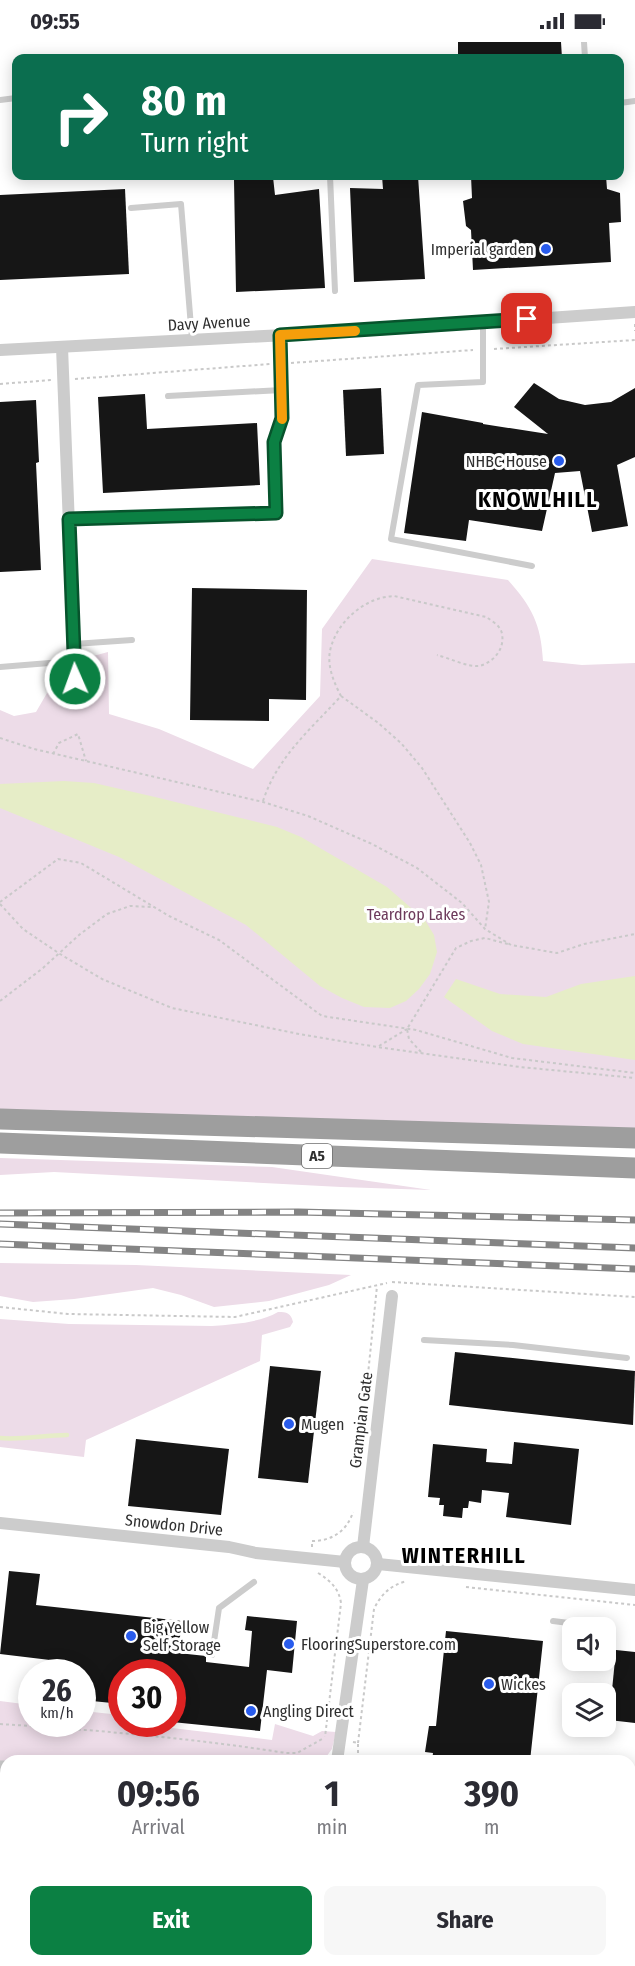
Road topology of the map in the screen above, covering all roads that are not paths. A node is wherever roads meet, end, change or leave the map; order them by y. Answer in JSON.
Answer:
{"nodes":[{"id":1,"x":330,"y":180,"type":"edge"},
{"id":2,"x":131,"y":208,"type":"dead end"},
{"id":3,"x":335,"y":291,"type":"dead end"},
{"id":4,"x":635,"y":312,"type":"edge"},
{"id":5,"x":483,"y":322,"type":"junction"},
{"id":6,"x":280,"y":335,"type":"junction"},
{"id":7,"x":192,"y":340,"type":"junction"},
{"id":8,"x":62,"y":347,"type":"junction"},
{"id":9,"x":0,"y":350,"type":"edge"},
{"id":10,"x":282,"y":390,"type":"junction"},
{"id":11,"x":168,"y":396,"type":"dead end"},
{"id":12,"x":69,"y":519,"type":"junction"},
{"id":13,"x":532,"y":566,"type":"dead end"},
{"id":14,"x":132,"y":640,"type":"dead end"},
{"id":15,"x":74,"y":644,"type":"junction"},
{"id":16,"x":74,"y":661,"type":"junction"},
{"id":17,"x":0,"y":667,"type":"edge"},
{"id":18,"x":75,"y":679,"type":"dead end"},
{"id":19,"x":0,"y":1119,"type":"edge"},
{"id":20,"x":635,"y":1138,"type":"edge"},
{"id":21,"x":0,"y":1143,"type":"edge"},
{"id":22,"x":635,"y":1168,"type":"edge"},
{"id":23,"x":392,"y":1296,"type":"dead end"},
{"id":24,"x":424,"y":1340,"type":"dead end"},
{"id":25,"x":627,"y":1358,"type":"dead end"},
{"id":26,"x":0,"y":1523,"type":"edge"},
{"id":27,"x":363,"y":1547,"type":"junction"},
{"id":28,"x":345,"y":1562,"type":"junction"},
{"id":29,"x":378,"y":1564,"type":"junction"},
{"id":30,"x":363,"y":1580,"type":"junction"},
{"id":31,"x":254,"y":1582,"type":"dead end"},
{"id":32,"x":635,"y":1590,"type":"edge"},
{"id":33,"x":553,"y":1621,"type":"dead end"},
{"id":34,"x":562,"y":1622,"type":"edge"},
{"id":35,"x":212,"y":1655,"type":"dead end"},
{"id":36,"x":337,"y":1755,"type":"edge"}],
"edges":[{"from":1,"to":3,"type":"lane"},
{"from":2,"to":7,"type":"lane"},
{"from":4,"to":5,"type":"street","name":"Davy Avenue"},
{"from":5,"to":6,"type":"street","name":"Davy Avenue"},
{"from":5,"to":13,"type":"lane"},
{"from":6,"to":7,"type":"street","name":"Davy Avenue"},
{"from":6,"to":10,"type":"lane"},
{"from":7,"to":8,"type":"street","name":"Davy Avenue"},
{"from":8,"to":9,"type":"street","name":"Davy Avenue"},
{"from":8,"to":12,"type":"street"},
{"from":10,"to":11,"type":"lane"},
{"from":10,"to":12,"type":"lane"},
{"from":12,"to":15,"type":"street"},
{"from":14,"to":15,"type":"lane"},
{"from":15,"to":16,"type":"street"},
{"from":16,"to":17,"type":"lane"},
{"from":16,"to":18,"type":"street"},
{"from":19,"to":20,"type":"highway","number":"A5"},
{"from":21,"to":22,"type":"highway","number":"A5"},
{"from":23,"to":27,"type":"street","name":"Grampian Gate"},
{"from":24,"to":25,"type":"lane"},
{"from":26,"to":28,"type":"street","name":"Snowdon Drive"},
{"from":27,"to":28,"type":"street"},
{"from":27,"to":29,"type":"street"},
{"from":28,"to":30,"type":"street"},
{"from":29,"to":30,"type":"street"},
{"from":29,"to":32,"type":"street"},
{"from":30,"to":36,"type":"street"},
{"from":31,"to":35,"type":"lane"},
{"from":33,"to":34,"type":"lane"}]}
